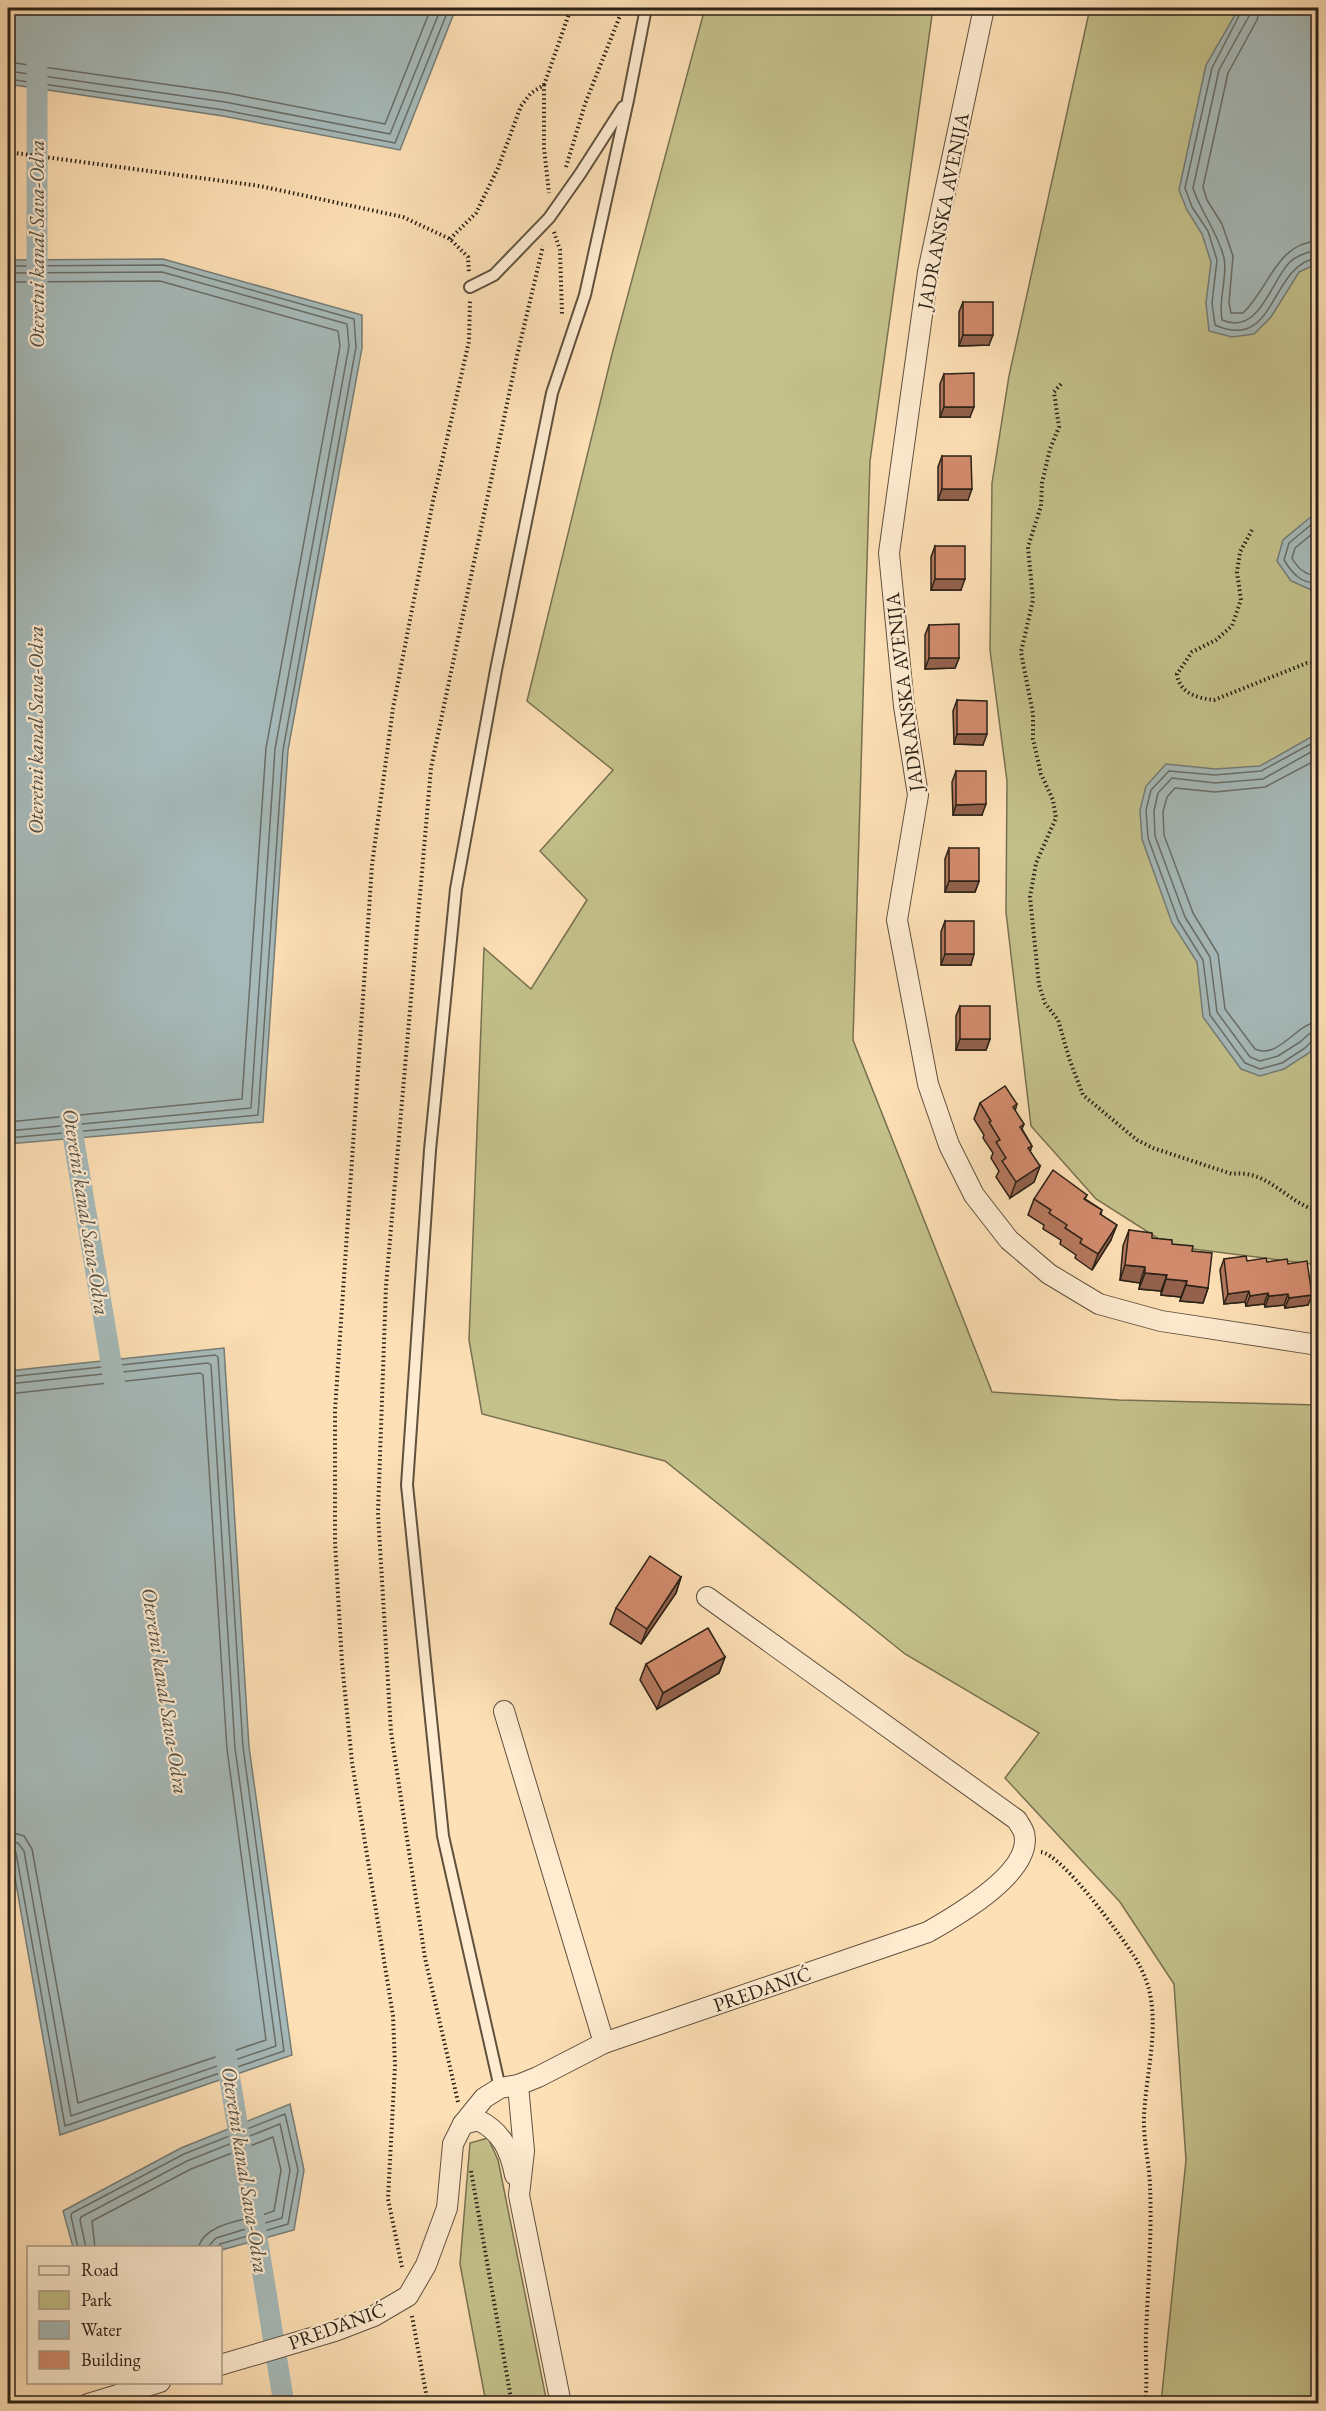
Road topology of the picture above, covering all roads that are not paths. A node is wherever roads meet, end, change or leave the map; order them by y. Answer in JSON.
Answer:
{"nodes":[{"id":1,"x":646,"y":8,"type":"edge"},
{"id":2,"x":984,"y":8,"type":"edge"},
{"id":3,"x":628,"y":99,"type":"junction"},
{"id":4,"x":470,"y":287,"type":"road end"},
{"id":5,"x":1318,"y":1345,"type":"edge"},
{"id":6,"x":707,"y":1597,"type":"dead end"},
{"id":7,"x":504,"y":1711,"type":"dead end"},
{"id":8,"x":604,"y":2043,"type":"junction"},
{"id":9,"x":509,"y":2086,"type":"junction"},
{"id":10,"x":463,"y":2124,"type":"junction"},
{"id":11,"x":519,"y":2195,"type":"junction"},
{"id":12,"x":222,"y":2364,"type":"edge"},
{"id":13,"x":153,"y":2384,"type":"edge"},
{"id":14,"x":88,"y":2403,"type":"edge"},
{"id":15,"x":561,"y":2403,"type":"edge"}],
"edges":[{"from":1,"to":3,"type":"lane"},
{"from":2,"to":5,"type":"street","name":"JADRANSKA AVENIJA"},
{"from":3,"to":4,"type":"lane"},
{"from":3,"to":9,"type":"lane"},
{"from":6,"to":8,"type":"street","name":"PREDANIĆ"},
{"from":7,"to":8,"type":"street"},
{"from":8,"to":9,"type":"street","name":"PREDANIĆ"},
{"from":9,"to":10,"type":"street","name":"PREDANIĆ"},
{"from":9,"to":11,"type":"street"},
{"from":10,"to":11,"type":"street"},
{"from":10,"to":12,"type":"street","name":"PREDANIĆ"},
{"from":11,"to":15,"type":"street"},
{"from":13,"to":14,"type":"street"}]}
